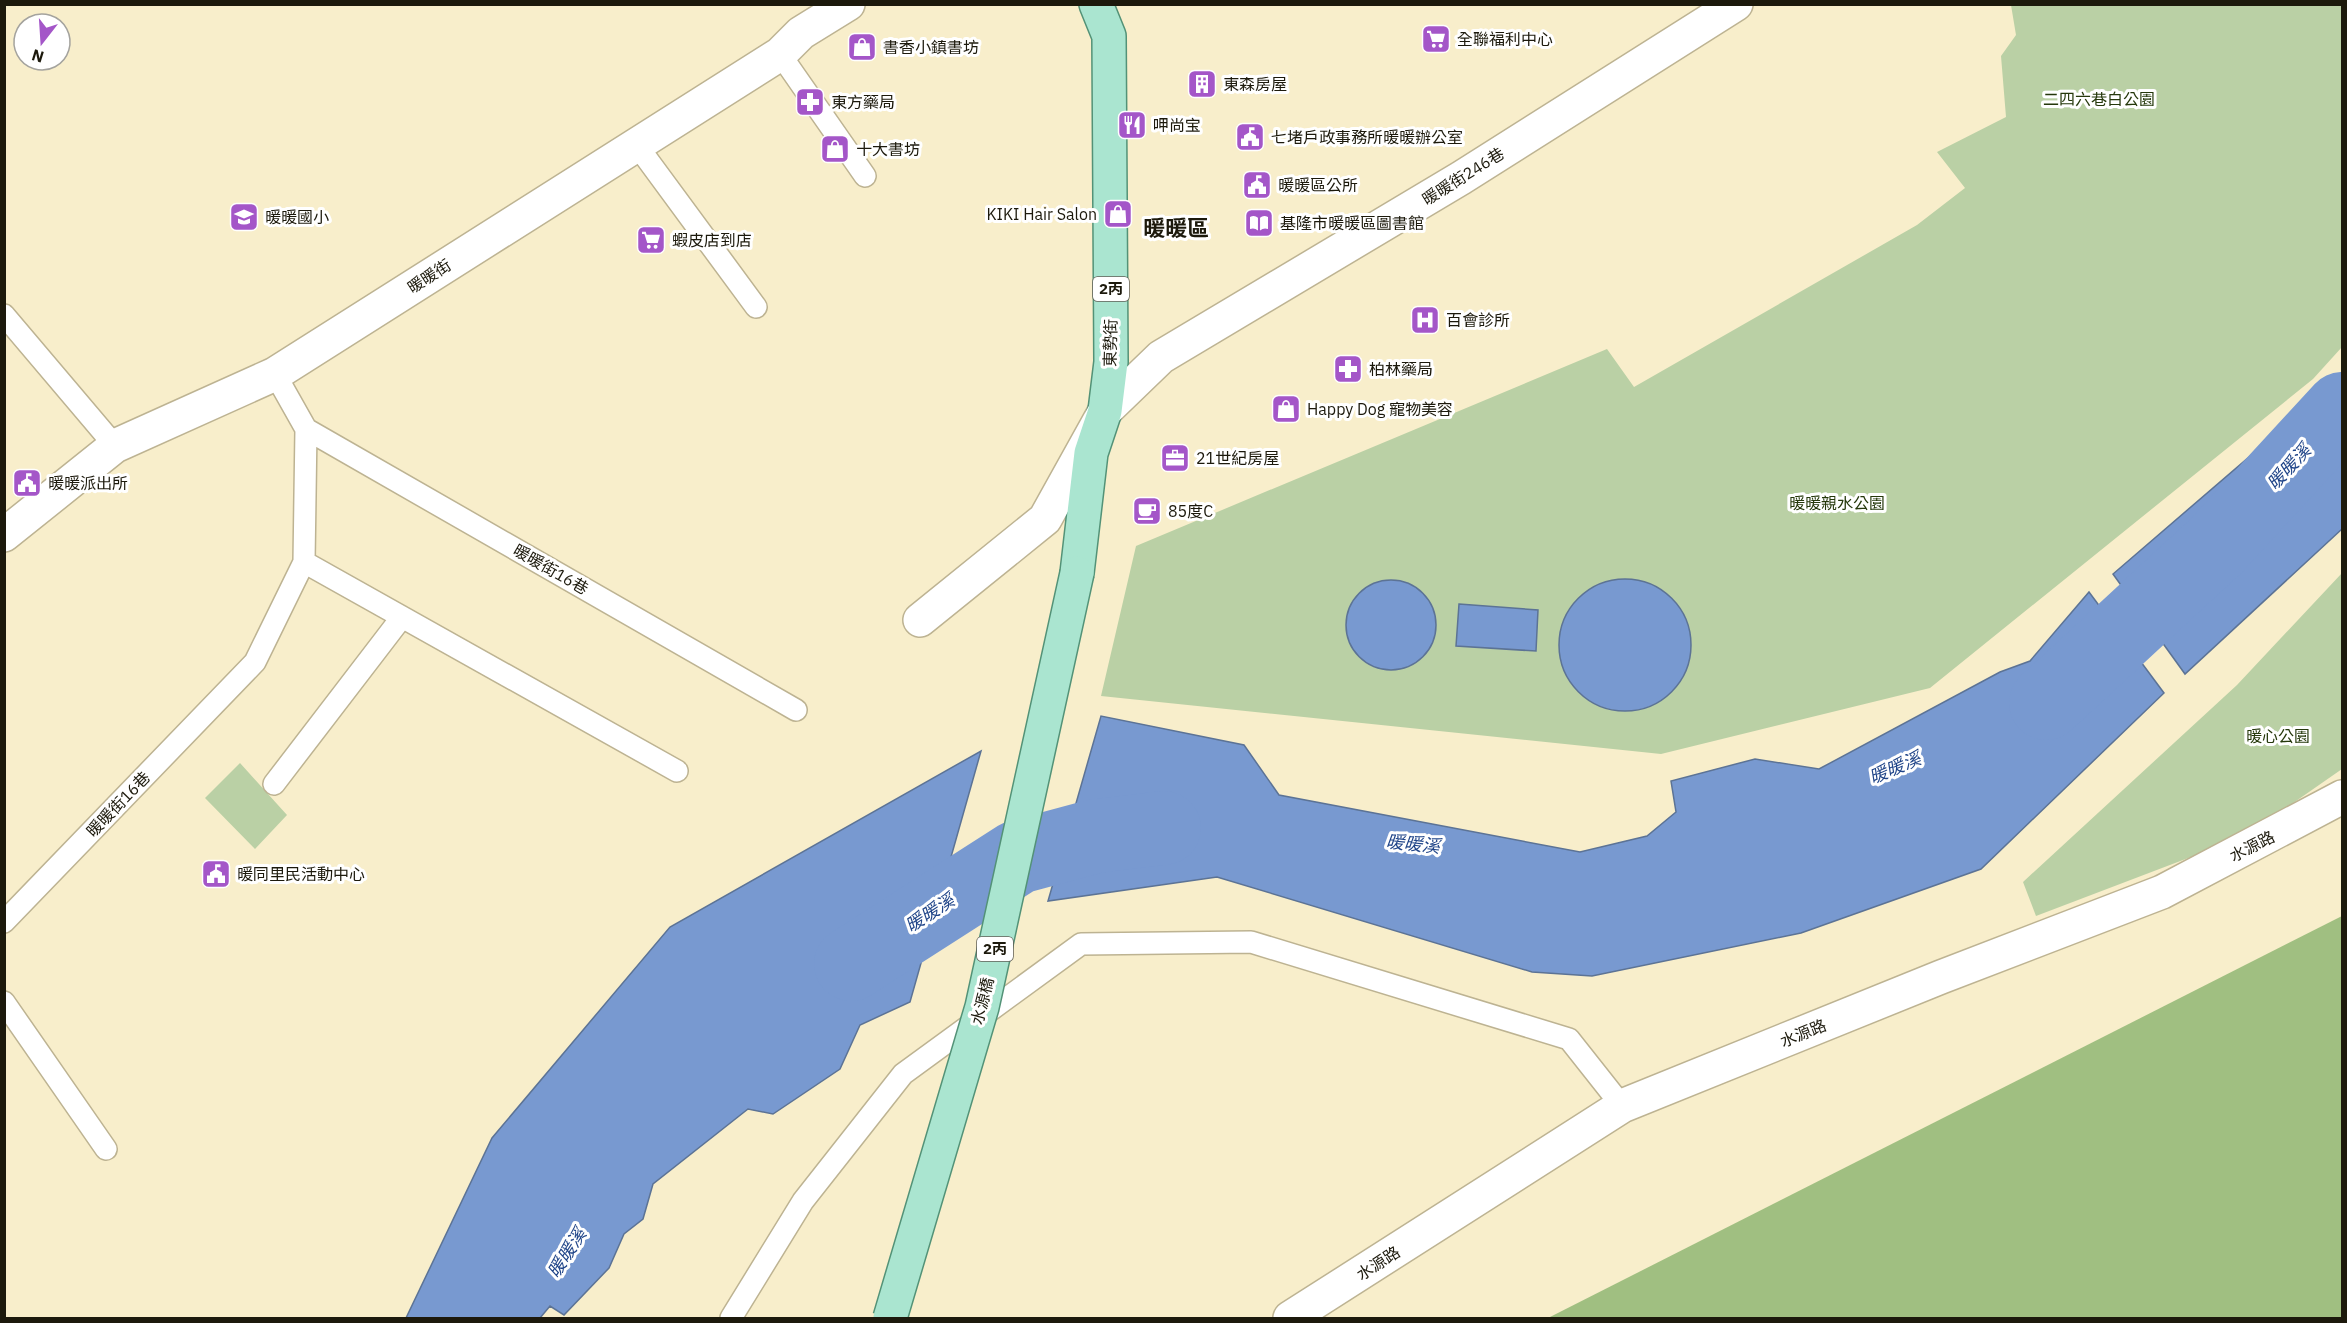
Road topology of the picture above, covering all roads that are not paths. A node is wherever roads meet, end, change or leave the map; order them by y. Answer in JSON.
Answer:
{"nodes":[{"id":1,"x":848,"y":4,"type":"edge"},
{"id":2,"x":1096,"y":4,"type":"edge"},
{"id":3,"x":1736,"y":4,"type":"edge"},
{"id":4,"x":780,"y":54,"type":"junction"},
{"id":5,"x":636,"y":144,"type":"junction"},
{"id":6,"x":865,"y":176,"type":"dead end"},
{"id":7,"x":756,"y":307,"type":"dead end"},
{"id":8,"x":4,"y":315,"type":"edge"},
{"id":9,"x":275,"y":374,"type":"junction"},
{"id":10,"x":1105,"y":411,"type":"junction"},
{"id":11,"x":306,"y":429,"type":"junction"},
{"id":12,"x":116,"y":446,"type":"junction"},
{"id":13,"x":4,"y":535,"type":"edge"},
{"id":14,"x":304,"y":562,"type":"junction"},
{"id":15,"x":1077,"y":573,"type":"joint"},
{"id":16,"x":402,"y":617,"type":"junction"},
{"id":17,"x":920,"y":620,"type":"dead end"},
{"id":18,"x":796,"y":710,"type":"dead end"},
{"id":19,"x":677,"y":771,"type":"dead end"},
{"id":20,"x":274,"y":784,"type":"dead end"},
{"id":21,"x":2343,"y":797,"type":"edge"},
{"id":22,"x":4,"y":922,"type":"edge"},
{"id":23,"x":4,"y":1002,"type":"edge"},
{"id":24,"x":1622,"y":1106,"type":"junction"},
{"id":25,"x":106,"y":1149,"type":"dead end"},
{"id":26,"x":732,"y":1318,"type":"edge"},
{"id":27,"x":890,"y":1318,"type":"edge"},
{"id":28,"x":1290,"y":1318,"type":"edge"}],
"edges":[{"from":1,"to":4,"type":"street","name":"暖暖街"},
{"from":2,"to":10,"type":"main road","name":"東勢街","number":"2丙"},
{"from":3,"to":10,"type":"street","name":"暖暖街246巷"},
{"from":4,"to":5,"type":"street","name":"暖暖街"},
{"from":4,"to":6,"type":"lane"},
{"from":5,"to":7,"type":"lane"},
{"from":5,"to":9,"type":"street","name":"暖暖街"},
{"from":8,"to":12,"type":"lane"},
{"from":9,"to":11,"type":"lane"},
{"from":9,"to":12,"type":"street","name":"暖暖街"},
{"from":10,"to":15,"type":"main road","name":"東勢街","number":"2丙"},
{"from":10,"to":17,"type":"street","name":"暖暖街246巷"},
{"from":11,"to":14,"type":"lane","name":"暖暖街16巷"},
{"from":11,"to":18,"type":"lane","name":"暖暖街16巷"},
{"from":12,"to":13,"type":"street","name":"暖暖街"},
{"from":14,"to":16,"type":"lane"},
{"from":14,"to":22,"type":"lane","name":"暖暖街16巷"},
{"from":15,"to":27,"type":"main road","name":"水源橋","number":"2丙","bridge":true},
{"from":16,"to":19,"type":"lane"},
{"from":16,"to":20,"type":"lane"},
{"from":21,"to":24,"type":"street","name":"水源路"},
{"from":23,"to":25,"type":"lane"},
{"from":24,"to":26,"type":"lane"},
{"from":24,"to":28,"type":"street","name":"水源路"}]}
